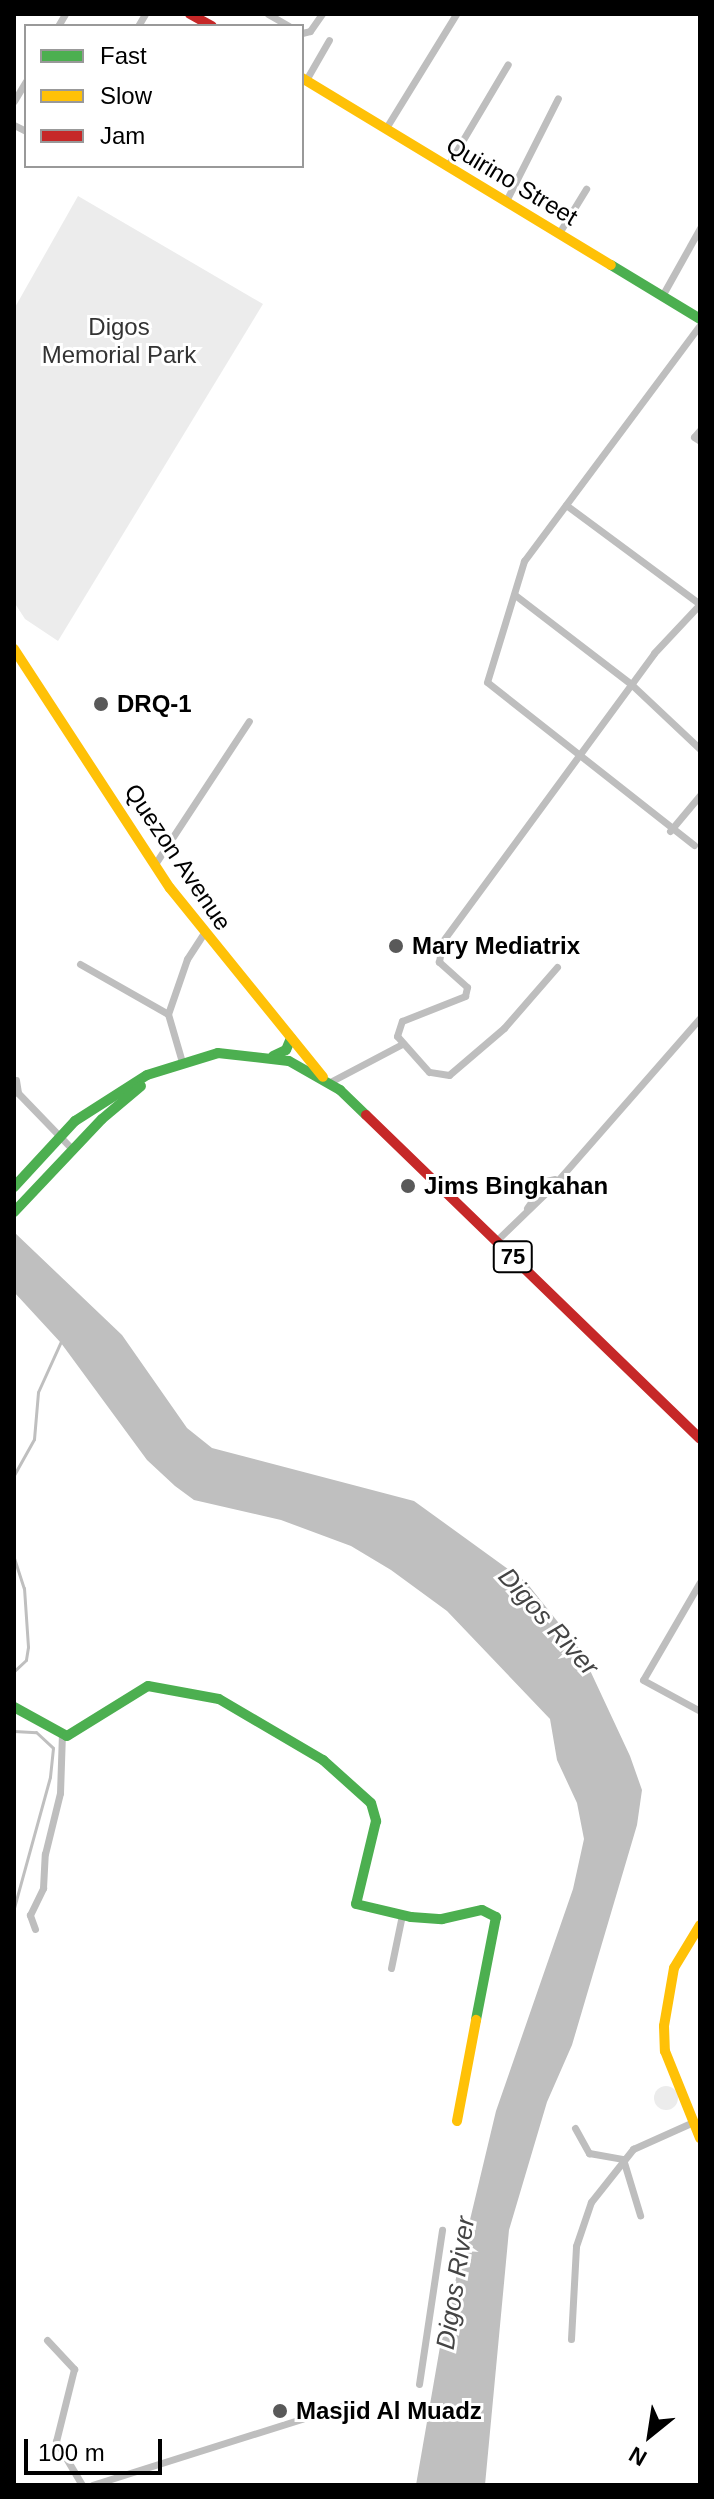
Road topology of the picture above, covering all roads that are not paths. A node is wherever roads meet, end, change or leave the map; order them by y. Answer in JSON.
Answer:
{"nodes":[{"id":1,"x":190,"y":14,"type":"edge"},
{"id":2,"x":268,"y":14,"type":"edge"},
{"id":3,"x":322,"y":14,"type":"edge"},
{"id":4,"x":456,"y":14,"type":"edge"},
{"id":5,"x":212,"y":21,"type":"edge"},
{"id":6,"x":286,"y":24,"type":"edge"},
{"id":7,"x":304,"y":32,"type":"edge"},
{"id":8,"x":329,"y":40,"type":"dead end"},
{"id":9,"x":508,"y":64,"type":"dead end"},
{"id":10,"x":304,"y":79,"type":"edge"},
{"id":11,"x":558,"y":98,"type":"dead end"},
{"id":12,"x":386,"y":128,"type":"junction"},
{"id":13,"x":448,"y":165,"type":"junction"},
{"id":14,"x":586,"y":189,"type":"dead end"},
{"id":15,"x":506,"y":201,"type":"junction"},
{"id":16,"x":700,"y":228,"type":"edge"},
{"id":17,"x":559,"y":233,"type":"junction"},
{"id":18,"x":662,"y":296,"type":"junction"},
{"id":19,"x":700,"y":322,"type":"edge"},
{"id":20,"x":700,"y":430,"type":"edge"},
{"id":21,"x":700,"y":441,"type":"edge"},
{"id":22,"x":566,"y":505,"type":"junction"},
{"id":23,"x":515,"y":595,"type":"junction"},
{"id":24,"x":700,"y":604,"type":"edge"},
{"id":25,"x":14,"y":649,"type":"edge"},
{"id":26,"x":631,"y":684,"type":"junction"},
{"id":27,"x":249,"y":721,"type":"dead end"},
{"id":28,"x":700,"y":749,"type":"edge"},
{"id":29,"x":579,"y":755,"type":"junction"},
{"id":30,"x":700,"y":795,"type":"edge"},
{"id":31,"x":670,"y":831,"type":"junction"},
{"id":32,"x":694,"y":845,"type":"dead end"},
{"id":33,"x":155,"y":864,"type":"junction"},
{"id":34,"x":204,"y":933,"type":"junction"},
{"id":35,"x":80,"y":964,"type":"dead end"},
{"id":36,"x":557,"y":967,"type":"dead end"},
{"id":37,"x":168,"y":1014,"type":"junction"},
{"id":38,"x":700,"y":1018,"type":"edge"},
{"id":39,"x":291,"y":1038,"type":"junction"},
{"id":40,"x":402,"y":1044,"type":"junction"},
{"id":41,"x":273,"y":1056,"type":"junction"},
{"id":42,"x":182,"y":1062,"type":"junction"},
{"id":43,"x":166,"y":1069,"type":"junction"},
{"id":44,"x":16,"y":1080,"type":"edge"},
{"id":45,"x":327,"y":1080,"type":"junction"},
{"id":46,"x":59,"y":1136,"type":"junction"},
{"id":47,"x":72,"y":1149,"type":"junction"},
{"id":48,"x":14,"y":1187,"type":"edge"},
{"id":49,"x":14,"y":1212,"type":"edge"},
{"id":50,"x":496,"y":1241,"type":"junction"},
{"id":51,"x":700,"y":1439,"type":"edge"},
{"id":52,"x":700,"y":1582,"type":"edge"},
{"id":53,"x":14,"y":1707,"type":"edge"},
{"id":54,"x":700,"y":1711,"type":"edge"},
{"id":55,"x":62,"y":1734,"type":"junction"},
{"id":56,"x":402,"y":1915,"type":"junction"},
{"id":57,"x":700,"y":1925,"type":"edge"},
{"id":58,"x":35,"y":1929,"type":"dead end"},
{"id":59,"x":391,"y":1968,"type":"dead end"},
{"id":60,"x":457,"y":2121,"type":"dead end"},
{"id":61,"x":693,"y":2122,"type":"junction"},
{"id":62,"x":575,"y":2128,"type":"dead end"},
{"id":63,"x":700,"y":2138,"type":"edge"},
{"id":64,"x":623,"y":2159,"type":"junction"},
{"id":65,"x":640,"y":2215,"type":"dead end"},
{"id":66,"x":442,"y":2230,"type":"dead end"},
{"id":67,"x":571,"y":2339,"type":"dead end"},
{"id":68,"x":47,"y":2340,"type":"dead end"},
{"id":69,"x":419,"y":2384,"type":"dead end"},
{"id":70,"x":349,"y":2404,"type":"dead end"},
{"id":71,"x":82,"y":2485,"type":"edge"},
{"id":72,"x":92,"y":2485,"type":"edge"}],
"edges":[{"from":1,"to":5,"type":"main road"},
{"from":2,"to":6,"type":"street"},
{"from":3,"to":7,"type":"street"},
{"from":4,"to":12,"type":"street"},
{"from":8,"to":10,"type":"street"},
{"from":9,"to":13,"type":"street"},
{"from":10,"to":12,"type":"main road","name":"Quirino Street"},
{"from":11,"to":15,"type":"street"},
{"from":12,"to":13,"type":"main road","name":"Quirino Street"},
{"from":13,"to":15,"type":"main road","name":"Quirino Street"},
{"from":14,"to":17,"type":"street"},
{"from":15,"to":17,"type":"main road","name":"Quirino Street"},
{"from":16,"to":18,"type":"street"},
{"from":17,"to":18,"type":"main road","name":"Quirino Street"},
{"from":18,"to":19,"type":"main road","name":"Quirino Street"},
{"from":19,"to":22,"type":"street"},
{"from":20,"to":21,"type":"street"},
{"from":22,"to":23,"type":"street"},
{"from":22,"to":24,"type":"street"},
{"from":23,"to":26,"type":"street"},
{"from":23,"to":29,"type":"street"},
{"from":24,"to":26,"type":"street"},
{"from":25,"to":33,"type":"main road","name":"Quezon Avenue"},
{"from":26,"to":28,"type":"street"},
{"from":26,"to":29,"type":"street"},
{"from":27,"to":33,"type":"street"},
{"from":29,"to":31,"type":"street"},
{"from":29,"to":40,"type":"street"},
{"from":30,"to":31,"type":"street"},
{"from":31,"to":32,"type":"street"},
{"from":33,"to":34,"type":"main road","name":"Quezon Avenue"},
{"from":34,"to":37,"type":"street"},
{"from":34,"to":39,"type":"main road","name":"Quezon Avenue"},
{"from":35,"to":37,"type":"street"},
{"from":36,"to":40,"type":"street"},
{"from":37,"to":42,"type":"street"},
{"from":38,"to":50,"type":"street"},
{"from":39,"to":41,"type":"main road"},
{"from":39,"to":45,"type":"main road","name":"Quezon Avenue"},
{"from":40,"to":45,"type":"street"},
{"from":41,"to":42,"type":"main road","number":"75"},
{"from":41,"to":45,"type":"main road","number":"75"},
{"from":42,"to":43,"type":"main road","number":"75"},
{"from":43,"to":46,"type":"main road","number":"75"},
{"from":43,"to":47,"type":"main road","number":"75"},
{"from":44,"to":46,"type":"street"},
{"from":45,"to":50,"type":"main road","number":"75"},
{"from":46,"to":47,"type":"street"},
{"from":46,"to":48,"type":"main road","number":"75"},
{"from":47,"to":49,"type":"main road","number":"75"},
{"from":50,"to":51,"type":"main road","number":"75"},
{"from":52,"to":54,"type":"street"},
{"from":53,"to":55,"type":"main road"},
{"from":55,"to":56,"type":"main road"},
{"from":55,"to":58,"type":"street"},
{"from":56,"to":59,"type":"street"},
{"from":56,"to":60,"type":"main road"},
{"from":57,"to":61,"type":"main road"},
{"from":61,"to":63,"type":"main road"},
{"from":61,"to":64,"type":"street"},
{"from":62,"to":64,"type":"street"},
{"from":64,"to":65,"type":"street"},
{"from":64,"to":67,"type":"street"},
{"from":66,"to":69,"type":"street"},
{"from":68,"to":71,"type":"street"},
{"from":70,"to":72,"type":"street"}]}
